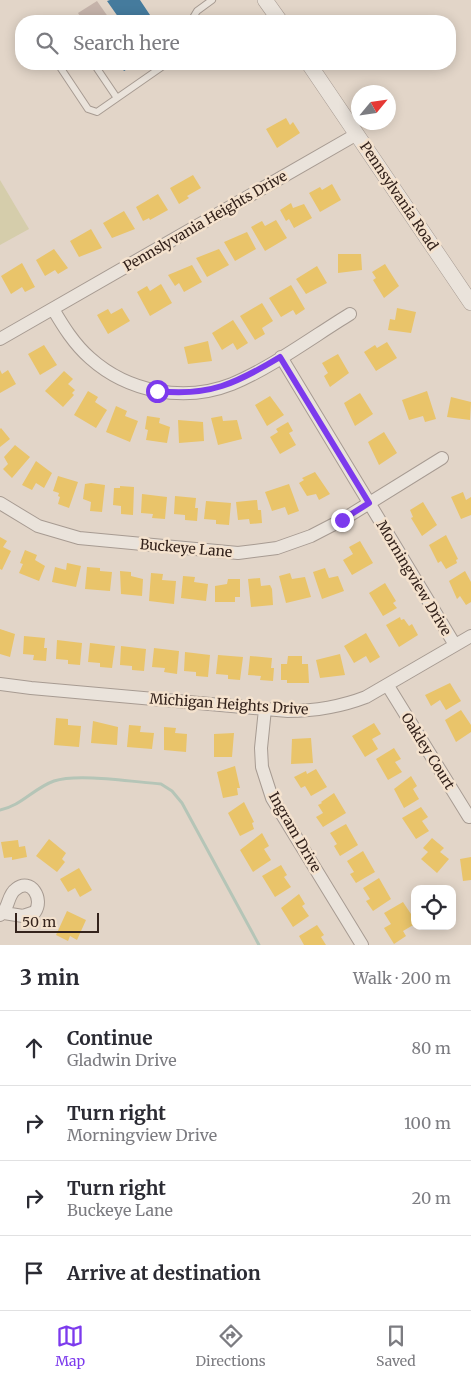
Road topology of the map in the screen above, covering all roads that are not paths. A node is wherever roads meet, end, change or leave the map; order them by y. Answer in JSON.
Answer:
{"nodes":[{"id":1,"x":212,"y":0,"type":"edge"},
{"id":2,"x":265,"y":0,"type":"edge"},
{"id":3,"x":195,"y":15,"type":"edge"},
{"id":4,"x":276,"y":15,"type":"edge"},
{"id":5,"x":62,"y":70,"type":"edge"},
{"id":6,"x":98,"y":70,"type":"edge"},
{"id":7,"x":157,"y":70,"type":"edge"},
{"id":8,"x":313,"y":70,"type":"edge"},
{"id":9,"x":117,"y":98,"type":"junction"},
{"id":10,"x":356,"y":134,"type":"junction"},
{"id":11,"x":471,"y":303,"type":"edge"},
{"id":12,"x":53,"y":309,"type":"junction"},
{"id":13,"x":350,"y":314,"type":"dead end"},
{"id":14,"x":0,"y":339,"type":"edge"},
{"id":15,"x":280,"y":357,"type":"junction"},
{"id":16,"x":442,"y":458,"type":"dead end"},
{"id":17,"x":0,"y":503,"type":"edge"},
{"id":18,"x":369,"y":503,"type":"junction"},
{"id":19,"x":471,"y":636,"type":"edge"},
{"id":20,"x":456,"y":645,"type":"junction"},
{"id":21,"x":0,"y":684,"type":"edge"},
{"id":22,"x":388,"y":686,"type":"junction"},
{"id":23,"x":264,"y":709,"type":"junction"},
{"id":24,"x":469,"y":817,"type":"dead end"},
{"id":25,"x":362,"y":945,"type":"edge"}],
"edges":[{"from":1,"to":3,"type":"lane"},
{"from":2,"to":4,"type":"street"},
{"from":5,"to":9,"type":"lane"},
{"from":6,"to":9,"type":"lane"},
{"from":7,"to":9,"type":"lane"},
{"from":8,"to":10,"type":"street","name":"Pennsylvania Road"},
{"from":10,"to":11,"type":"street","name":"Pennsylvania Road"},
{"from":10,"to":12,"type":"street","name":"Pennslyvania Heights Drive"},
{"from":12,"to":14,"type":"street","name":"Pennslyvania Heights Drive"},
{"from":12,"to":15,"type":"street"},
{"from":13,"to":15,"type":"street"},
{"from":15,"to":18,"type":"street","name":"Morningview Drive"},
{"from":16,"to":18,"type":"street","name":"Buckeye Lane"},
{"from":17,"to":18,"type":"street","name":"Buckeye Lane"},
{"from":18,"to":20,"type":"street","name":"Morningview Drive"},
{"from":19,"to":20,"type":"street","name":"Michigan Heights Drive"},
{"from":20,"to":22,"type":"street","name":"Michigan Heights Drive"},
{"from":21,"to":23,"type":"street","name":"Michigan Heights Drive"},
{"from":22,"to":23,"type":"street","name":"Michigan Heights Drive"},
{"from":22,"to":24,"type":"street","name":"Oakley Court"},
{"from":23,"to":25,"type":"street","name":"Ingram Drive"}]}
